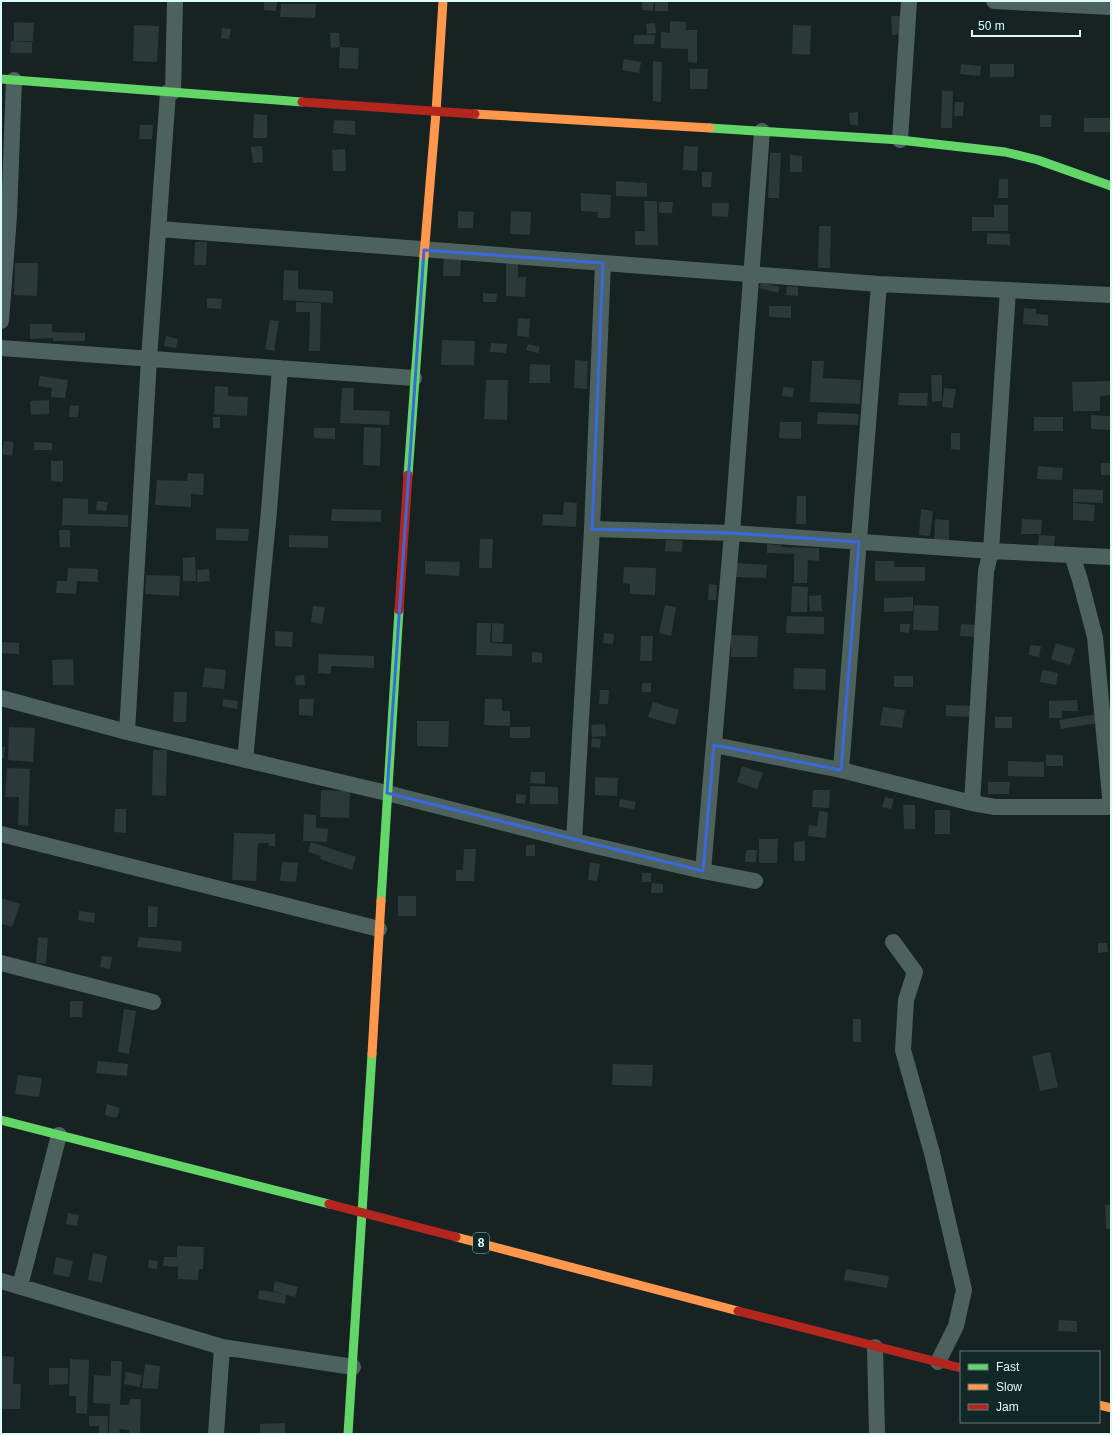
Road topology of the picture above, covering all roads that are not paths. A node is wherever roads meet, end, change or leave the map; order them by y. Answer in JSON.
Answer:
{"nodes":[{"id":1,"x":175,"y":1,"type":"edge"},
{"id":2,"x":443,"y":1,"type":"edge"},
{"id":3,"x":909,"y":1,"type":"edge"},
{"id":4,"x":994,"y":1,"type":"edge"},
{"id":5,"x":1024,"y":2,"type":"edge"},
{"id":6,"x":1111,"y":7,"type":"edge"},
{"id":7,"x":8,"y":79,"type":"edge"},
{"id":8,"x":170,"y":92,"type":"junction"},
{"id":9,"x":436,"y":112,"type":"junction"},
{"id":10,"x":762,"y":131,"type":"junction"},
{"id":11,"x":900,"y":140,"type":"junction"},
{"id":12,"x":1111,"y":186,"type":"edge"},
{"id":13,"x":159,"y":229,"type":"junction"},
{"id":14,"x":424,"y":250,"type":"junction"},
{"id":15,"x":603,"y":263,"type":"junction"},
{"id":16,"x":752,"y":274,"type":"junction"},
{"id":17,"x":879,"y":284,"type":"junction"},
{"id":18,"x":1008,"y":290,"type":"junction"},
{"id":19,"x":1111,"y":295,"type":"edge"},
{"id":20,"x":1,"y":321,"type":"edge"},
{"id":21,"x":1,"y":348,"type":"edge"},
{"id":22,"x":149,"y":359,"type":"junction"},
{"id":23,"x":280,"y":368,"type":"junction"},
{"id":24,"x":414,"y":378,"type":"junction"},
{"id":25,"x":592,"y":529,"type":"junction"},
{"id":26,"x":732,"y":532,"type":"junction"},
{"id":27,"x":859,"y":542,"type":"junction"},
{"id":28,"x":991,"y":551,"type":"junction"},
{"id":29,"x":1072,"y":555,"type":"junction"},
{"id":30,"x":1111,"y":557,"type":"edge"},
{"id":31,"x":1,"y":698,"type":"edge"},
{"id":32,"x":127,"y":732,"type":"junction"},
{"id":33,"x":714,"y":745,"type":"junction"},
{"id":34,"x":245,"y":760,"type":"junction"},
{"id":35,"x":841,"y":770,"type":"junction"},
{"id":36,"x":388,"y":793,"type":"junction"},
{"id":37,"x":972,"y":803,"type":"junction"},
{"id":38,"x":1111,"y":807,"type":"edge"},
{"id":39,"x":1,"y":834,"type":"edge"},
{"id":40,"x":574,"y":842,"type":"junction"},
{"id":41,"x":703,"y":871,"type":"junction"},
{"id":42,"x":755,"y":880,"type":"dead end"},
{"id":43,"x":379,"y":929,"type":"junction"},
{"id":44,"x":893,"y":942,"type":"dead end"},
{"id":45,"x":1,"y":963,"type":"edge"},
{"id":46,"x":153,"y":1002,"type":"dead end"},
{"id":47,"x":1,"y":1120,"type":"edge"},
{"id":48,"x":58,"y":1135,"type":"junction"},
{"id":49,"x":361,"y":1212,"type":"junction"},
{"id":50,"x":1,"y":1281,"type":"edge"},
{"id":51,"x":20,"y":1286,"type":"junction"},
{"id":52,"x":222,"y":1347,"type":"junction"},
{"id":53,"x":875,"y":1347,"type":"junction"},
{"id":54,"x":938,"y":1362,"type":"junction"},
{"id":55,"x":352,"y":1367,"type":"junction"},
{"id":56,"x":960,"y":1368,"type":"edge"},
{"id":57,"x":1100,"y":1405,"type":"edge"},
{"id":58,"x":1111,"y":1408,"type":"edge"},
{"id":59,"x":216,"y":1434,"type":"edge"},
{"id":60,"x":348,"y":1434,"type":"edge"},
{"id":61,"x":877,"y":1434,"type":"edge"}],
"edges":[{"from":1,"to":8,"type":"street"},
{"from":2,"to":9,"type":"street"},
{"from":3,"to":11,"type":"street"},
{"from":4,"to":5,"type":"street"},
{"from":5,"to":6,"type":"street"},
{"from":7,"to":8,"type":"street"},
{"from":7,"to":20,"type":"street"},
{"from":8,"to":9,"type":"street"},
{"from":8,"to":13,"type":"street"},
{"from":9,"to":10,"type":"street"},
{"from":9,"to":14,"type":"street"},
{"from":10,"to":11,"type":"street"},
{"from":10,"to":16,"type":"street"},
{"from":11,"to":12,"type":"street"},
{"from":13,"to":14,"type":"street"},
{"from":13,"to":22,"type":"street"},
{"from":14,"to":15,"type":"street"},
{"from":14,"to":24,"type":"street"},
{"from":15,"to":16,"type":"street"},
{"from":15,"to":25,"type":"street"},
{"from":16,"to":17,"type":"street"},
{"from":16,"to":26,"type":"street"},
{"from":17,"to":18,"type":"street"},
{"from":17,"to":27,"type":"street"},
{"from":18,"to":19,"type":"street"},
{"from":18,"to":28,"type":"street"},
{"from":21,"to":22,"type":"street"},
{"from":22,"to":23,"type":"street"},
{"from":22,"to":32,"type":"street"},
{"from":23,"to":24,"type":"street"},
{"from":23,"to":34,"type":"street"},
{"from":24,"to":36,"type":"street"},
{"from":25,"to":26,"type":"street"},
{"from":25,"to":40,"type":"street"},
{"from":26,"to":27,"type":"street"},
{"from":26,"to":33,"type":"street"},
{"from":27,"to":28,"type":"street"},
{"from":27,"to":35,"type":"street"},
{"from":28,"to":29,"type":"street"},
{"from":28,"to":37,"type":"street"},
{"from":29,"to":30,"type":"street"},
{"from":29,"to":38,"type":"street"},
{"from":31,"to":32,"type":"street"},
{"from":32,"to":34,"type":"street"},
{"from":33,"to":35,"type":"street"},
{"from":33,"to":41,"type":"street"},
{"from":34,"to":36,"type":"street"},
{"from":35,"to":37,"type":"street"},
{"from":36,"to":40,"type":"street"},
{"from":36,"to":43,"type":"street"},
{"from":37,"to":38,"type":"street"},
{"from":39,"to":43,"type":"street"},
{"from":40,"to":41,"type":"street"},
{"from":41,"to":42,"type":"street"},
{"from":43,"to":49,"type":"street"},
{"from":44,"to":54,"type":"street"},
{"from":45,"to":46,"type":"street"},
{"from":47,"to":48,"type":"street","number":"8"},
{"from":48,"to":49,"type":"street","number":"8"},
{"from":48,"to":51,"type":"street"},
{"from":49,"to":53,"type":"street","number":"8"},
{"from":49,"to":55,"type":"street"},
{"from":50,"to":51,"type":"street"},
{"from":51,"to":52,"type":"street"},
{"from":52,"to":55,"type":"street"},
{"from":52,"to":59,"type":"street"},
{"from":53,"to":54,"type":"street","number":"8"},
{"from":53,"to":61,"type":"street"},
{"from":54,"to":56,"type":"street","number":"8"},
{"from":55,"to":60,"type":"street"},
{"from":57,"to":58,"type":"street"}]}
